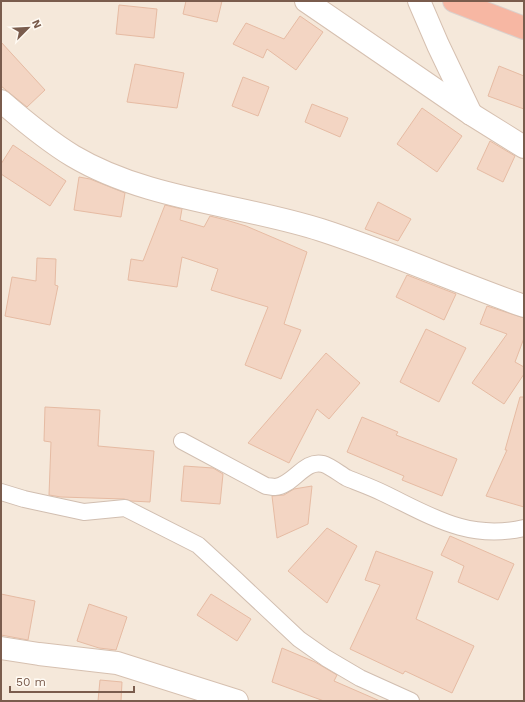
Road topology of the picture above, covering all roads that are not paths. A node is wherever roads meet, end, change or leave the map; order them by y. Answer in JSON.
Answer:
{"nodes":[{"id":1,"x":306,"y":1,"type":"edge"},
{"id":2,"x":420,"y":1,"type":"edge"},
{"id":3,"x":454,"y":1,"type":"edge"},
{"id":4,"x":524,"y":28,"type":"edge"},
{"id":5,"x":4,"y":108,"type":"edge"},
{"id":6,"x":471,"y":114,"type":"junction"},
{"id":7,"x":524,"y":147,"type":"edge"},
{"id":8,"x":524,"y":306,"type":"edge"},
{"id":9,"x":182,"y":441,"type":"dead end"},
{"id":10,"x":1,"y":492,"type":"edge"},
{"id":11,"x":524,"y":528,"type":"edge"},
{"id":12,"x":1,"y":648,"type":"edge"},
{"id":13,"x":237,"y":701,"type":"edge"},
{"id":14,"x":410,"y":701,"type":"edge"}],
"edges":[{"from":1,"to":6,"type":"street"},
{"from":2,"to":6,"type":"street"},
{"from":3,"to":4,"type":"highway"},
{"from":5,"to":8,"type":"street"},
{"from":6,"to":7,"type":"street"},
{"from":9,"to":11,"type":"street"},
{"from":10,"to":14,"type":"street"},
{"from":12,"to":13,"type":"street"}]}
